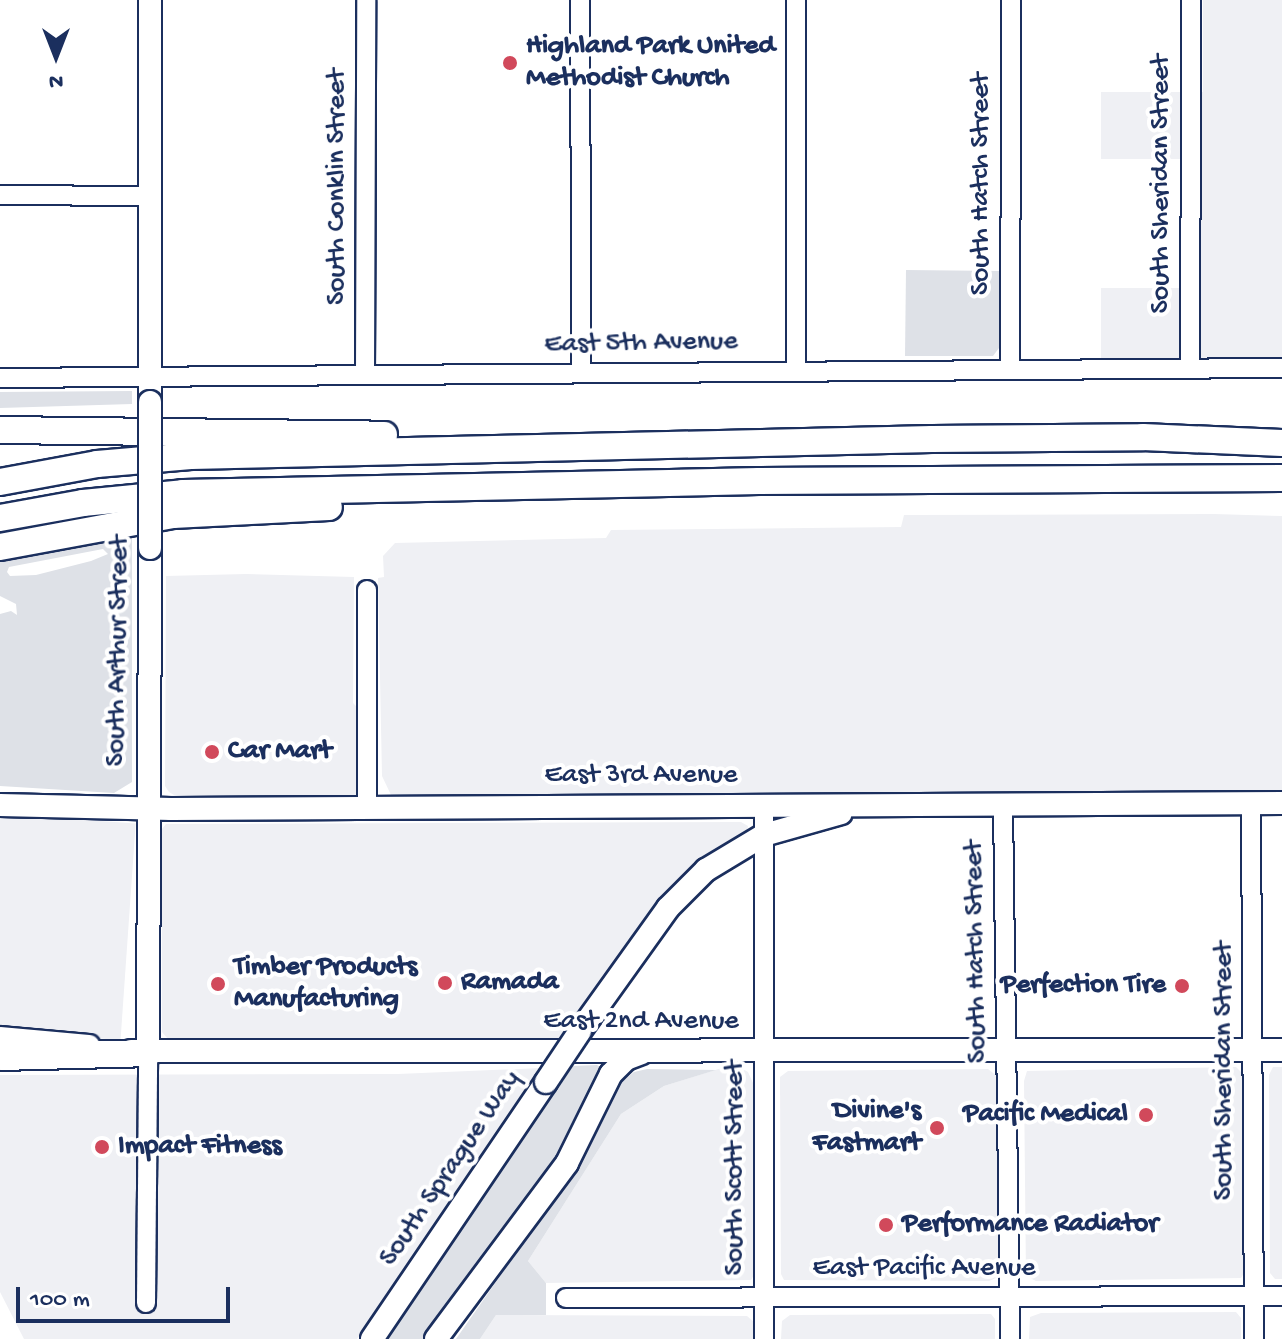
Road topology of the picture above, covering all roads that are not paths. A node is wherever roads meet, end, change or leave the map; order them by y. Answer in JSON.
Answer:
{"nodes":[{"id":1,"x":150,"y":0,"type":"edge"},
{"id":2,"x":366,"y":0,"type":"edge"},
{"id":3,"x":580,"y":0,"type":"edge"},
{"id":4,"x":796,"y":0,"type":"edge"},
{"id":5,"x":1011,"y":0,"type":"edge"},
{"id":6,"x":1191,"y":0,"type":"edge"},
{"id":7,"x":0,"y":195,"type":"edge"},
{"id":8,"x":149,"y":196,"type":"junction"},
{"id":9,"x":1190,"y":368,"type":"junction"},
{"id":10,"x":1282,"y":368,"type":"edge"},
{"id":11,"x":1010,"y":369,"type":"junction"},
{"id":12,"x":796,"y":370,"type":"junction"},
{"id":13,"x":365,"y":373,"type":"junction"},
{"id":14,"x":581,"y":373,"type":"junction"},
{"id":15,"x":149,"y":376,"type":"junction"},
{"id":16,"x":0,"y":378,"type":"edge"},
{"id":17,"x":0,"y":430,"type":"edge"},
{"id":18,"x":752,"y":441,"type":"junction"},
{"id":19,"x":1282,"y":443,"type":"edge"},
{"id":20,"x":1282,"y":478,"type":"edge"},
{"id":21,"x":759,"y":481,"type":"junction"},
{"id":22,"x":0,"y":482,"type":"edge"},
{"id":23,"x":2,"y":518,"type":"edge"},
{"id":24,"x":0,"y":547,"type":"edge"},
{"id":25,"x":367,"y":590,"type":"dead end"},
{"id":26,"x":1251,"y":803,"type":"junction"},
{"id":27,"x":1282,"y":803,"type":"edge"},
{"id":28,"x":1003,"y":804,"type":"junction"},
{"id":29,"x":0,"y":805,"type":"edge"},
{"id":30,"x":869,"y":805,"type":"junction"},
{"id":31,"x":764,"y":806,"type":"junction"},
{"id":32,"x":367,"y":808,"type":"junction"},
{"id":33,"x":147,"y":809,"type":"junction"},
{"id":34,"x":764,"y":835,"type":"junction"},
{"id":35,"x":0,"y":1038,"type":"edge"},
{"id":36,"x":1252,"y":1050,"type":"junction"},
{"id":37,"x":1282,"y":1050,"type":"edge"},
{"id":38,"x":643,"y":1052,"type":"junction"},
{"id":39,"x":765,"y":1052,"type":"junction"},
{"id":40,"x":1006,"y":1052,"type":"junction"},
{"id":41,"x":148,"y":1053,"type":"junction"},
{"id":42,"x":0,"y":1057,"type":"edge"},
{"id":43,"x":1009,"y":1296,"type":"junction"},
{"id":44,"x":1254,"y":1296,"type":"junction"},
{"id":45,"x":1282,"y":1296,"type":"edge"},
{"id":46,"x":566,"y":1298,"type":"dead end"},
{"id":47,"x":764,"y":1298,"type":"junction"},
{"id":48,"x":146,"y":1303,"type":"dead end"},
{"id":49,"x":372,"y":1339,"type":"edge"},
{"id":50,"x":436,"y":1339,"type":"edge"},
{"id":51,"x":764,"y":1339,"type":"edge"},
{"id":52,"x":1010,"y":1339,"type":"edge"},
{"id":53,"x":1254,"y":1339,"type":"edge"}],
"edges":[{"from":1,"to":8,"type":"main road","name":"South Arthur Street"},
{"from":2,"to":13,"type":"street","name":"South Conklin Street"},
{"from":3,"to":14,"type":"street"},
{"from":4,"to":12,"type":"street"},
{"from":5,"to":11,"type":"street","name":"South Hatch Street"},
{"from":6,"to":9,"type":"street","name":"South Sheridan Street"},
{"from":7,"to":8,"type":"street"},
{"from":8,"to":15,"type":"main road","name":"South Arthur Street"},
{"from":9,"to":10,"type":"street","name":"East 5th Avenue"},
{"from":9,"to":11,"type":"street","name":"East 5th Avenue"},
{"from":11,"to":12,"type":"street","name":"East 5th Avenue"},
{"from":12,"to":14,"type":"street","name":"East 5th Avenue"},
{"from":13,"to":14,"type":"street","name":"East 5th Avenue"},
{"from":13,"to":15,"type":"street","name":"East 5th Avenue"},
{"from":15,"to":16,"type":"street","name":"East 5th Avenue"},
{"from":15,"to":33,"type":"main road","name":"South Arthur Street","bridge":true},
{"from":17,"to":18,"type":"highway"},
{"from":18,"to":19,"type":"highway"},
{"from":18,"to":22,"type":"highway"},
{"from":20,"to":21,"type":"highway"},
{"from":21,"to":23,"type":"highway"},
{"from":21,"to":24,"type":"highway"},
{"from":25,"to":32,"type":"street"},
{"from":26,"to":27,"type":"main road","name":"East 3rd Avenue"},
{"from":26,"to":28,"type":"main road","name":"East 3rd Avenue"},
{"from":26,"to":36,"type":"street","name":"South Sheridan Street"},
{"from":28,"to":30,"type":"main road","name":"East 3rd Avenue"},
{"from":28,"to":40,"type":"street","name":"South Hatch Street"},
{"from":29,"to":33,"type":"main road","name":"East 3rd Avenue"},
{"from":30,"to":31,"type":"main road","name":"East 3rd Avenue"},
{"from":30,"to":34,"type":"main road","name":"South Sprague Way"},
{"from":31,"to":32,"type":"main road","name":"East 3rd Avenue"},
{"from":31,"to":34,"type":"street","name":"South Scott Street"},
{"from":32,"to":33,"type":"main road","name":"East 3rd Avenue"},
{"from":33,"to":41,"type":"main road","name":"South Arthur Street"},
{"from":34,"to":39,"type":"street","name":"South Scott Street"},
{"from":34,"to":49,"type":"main road","name":"South Sprague Way","bridge":true},
{"from":35,"to":41,"type":"main road","name":"East 2nd Avenue"},
{"from":36,"to":37,"type":"main road","name":"East 2nd Avenue"},
{"from":36,"to":40,"type":"main road","name":"East 2nd Avenue"},
{"from":36,"to":44,"type":"street","name":"South Sheridan Street"},
{"from":38,"to":39,"type":"main road","name":"East 2nd Avenue"},
{"from":38,"to":41,"type":"main road","name":"East 2nd Avenue"},
{"from":38,"to":50,"type":"main road"},
{"from":39,"to":40,"type":"main road","name":"East 2nd Avenue"},
{"from":39,"to":47,"type":"street","name":"South Scott Street"},
{"from":40,"to":43,"type":"street","name":"South Hatch Street"},
{"from":41,"to":42,"type":"highway"},
{"from":41,"to":48,"type":"street","name":"South Arthur Street"},
{"from":43,"to":44,"type":"street","name":"East Pacific Avenue"},
{"from":43,"to":47,"type":"street","name":"East Pacific Avenue"},
{"from":43,"to":52,"type":"street","name":"South Hatch Street"},
{"from":44,"to":45,"type":"street","name":"East Pacific Avenue"},
{"from":44,"to":53,"type":"street","name":"South Sheridan Street"},
{"from":46,"to":47,"type":"street","name":"East Pacific Avenue"},
{"from":47,"to":51,"type":"street","name":"South Scott Street"}]}
